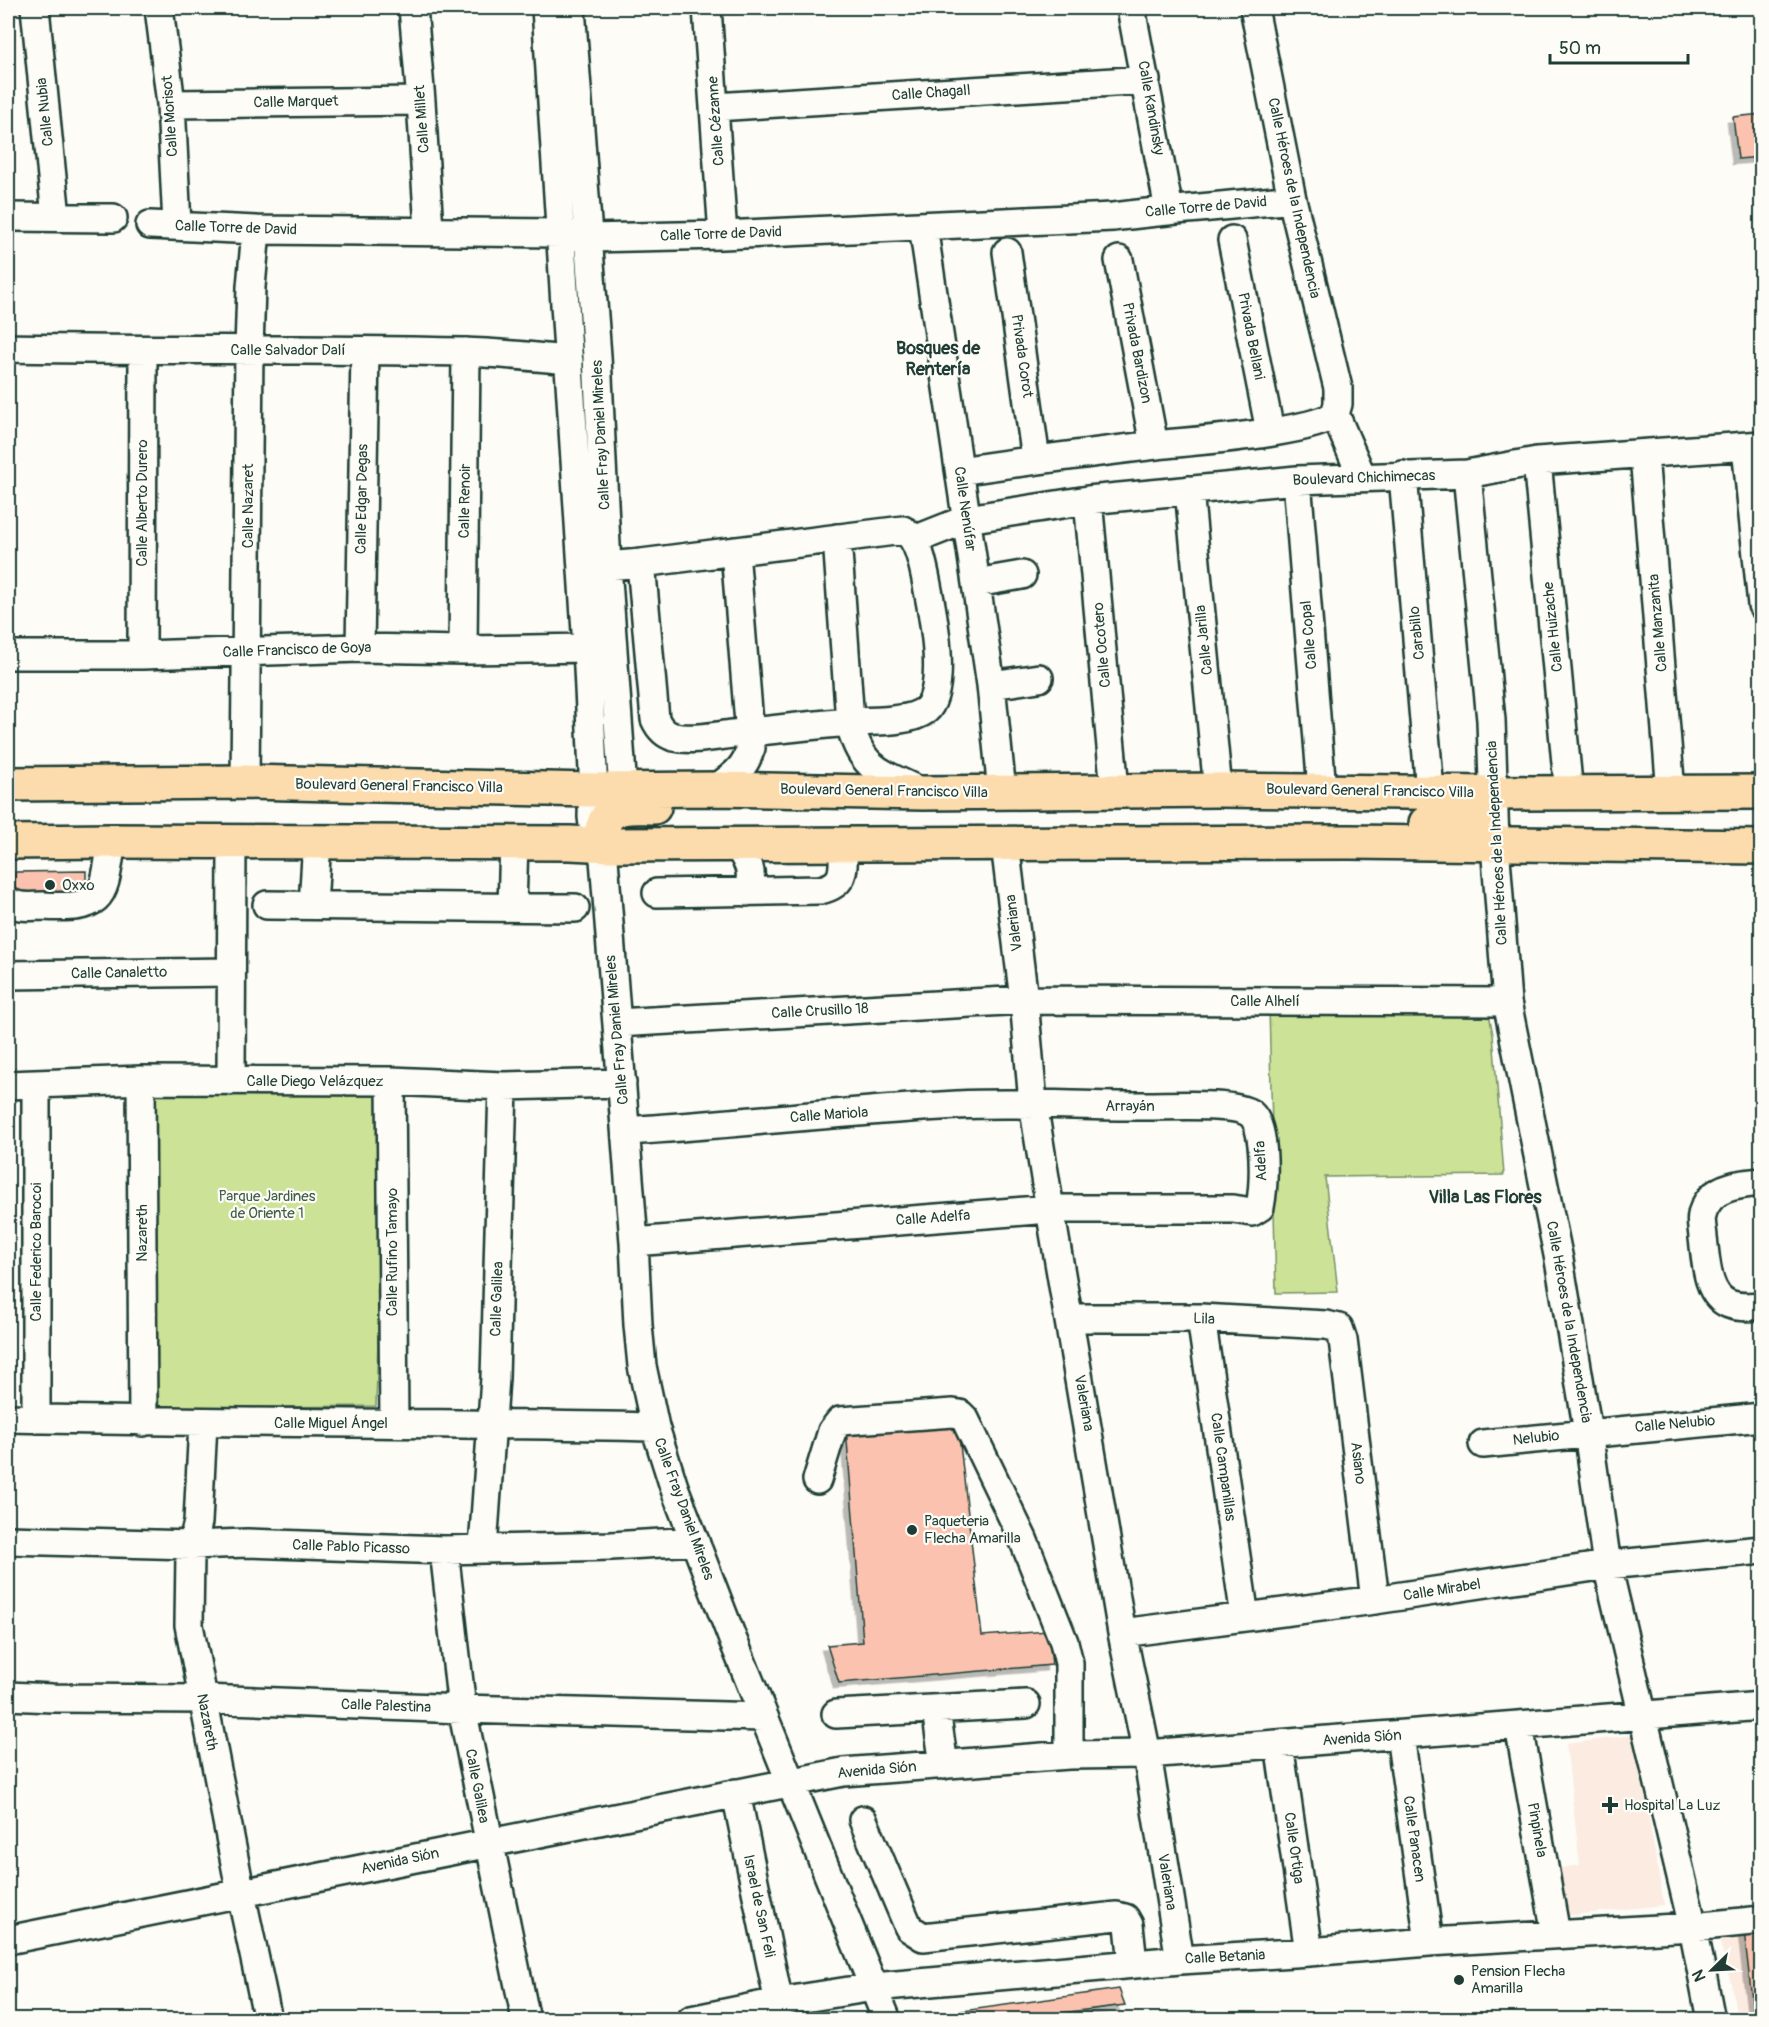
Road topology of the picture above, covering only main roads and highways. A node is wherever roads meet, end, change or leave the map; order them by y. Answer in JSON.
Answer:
{"nodes":[{"id":1,"x":8,"y":784,"type":"edge"},
{"id":2,"x":1761,"y":792,"type":"edge"},
{"id":3,"x":824,"y":795,"type":"junction"},
{"id":4,"x":1493,"y":814,"type":"junction"},
{"id":5,"x":606,"y":822,"type":"junction"},
{"id":6,"x":8,"y":842,"type":"edge"},
{"id":7,"x":1761,"y":847,"type":"edge"}],
"edges":[{"from":1,"to":5,"type":"main road","name":"Boulevard General Francisco Villa"},
{"from":2,"to":4,"type":"main road","name":"Boulevard General Francisco Villa"},
{"from":3,"to":4,"type":"main road","name":"Boulevard General Francisco Villa"},
{"from":3,"to":5,"type":"main road"},
{"from":3,"to":5,"type":"main road","name":"Boulevard General Francisco Villa"},
{"from":4,"to":5,"type":"main road","name":"Boulevard General Francisco Villa"},
{"from":4,"to":7,"type":"main road","name":"Boulevard General Francisco Villa"},
{"from":5,"to":6,"type":"main road","name":"Boulevard General Francisco Villa"}]}
